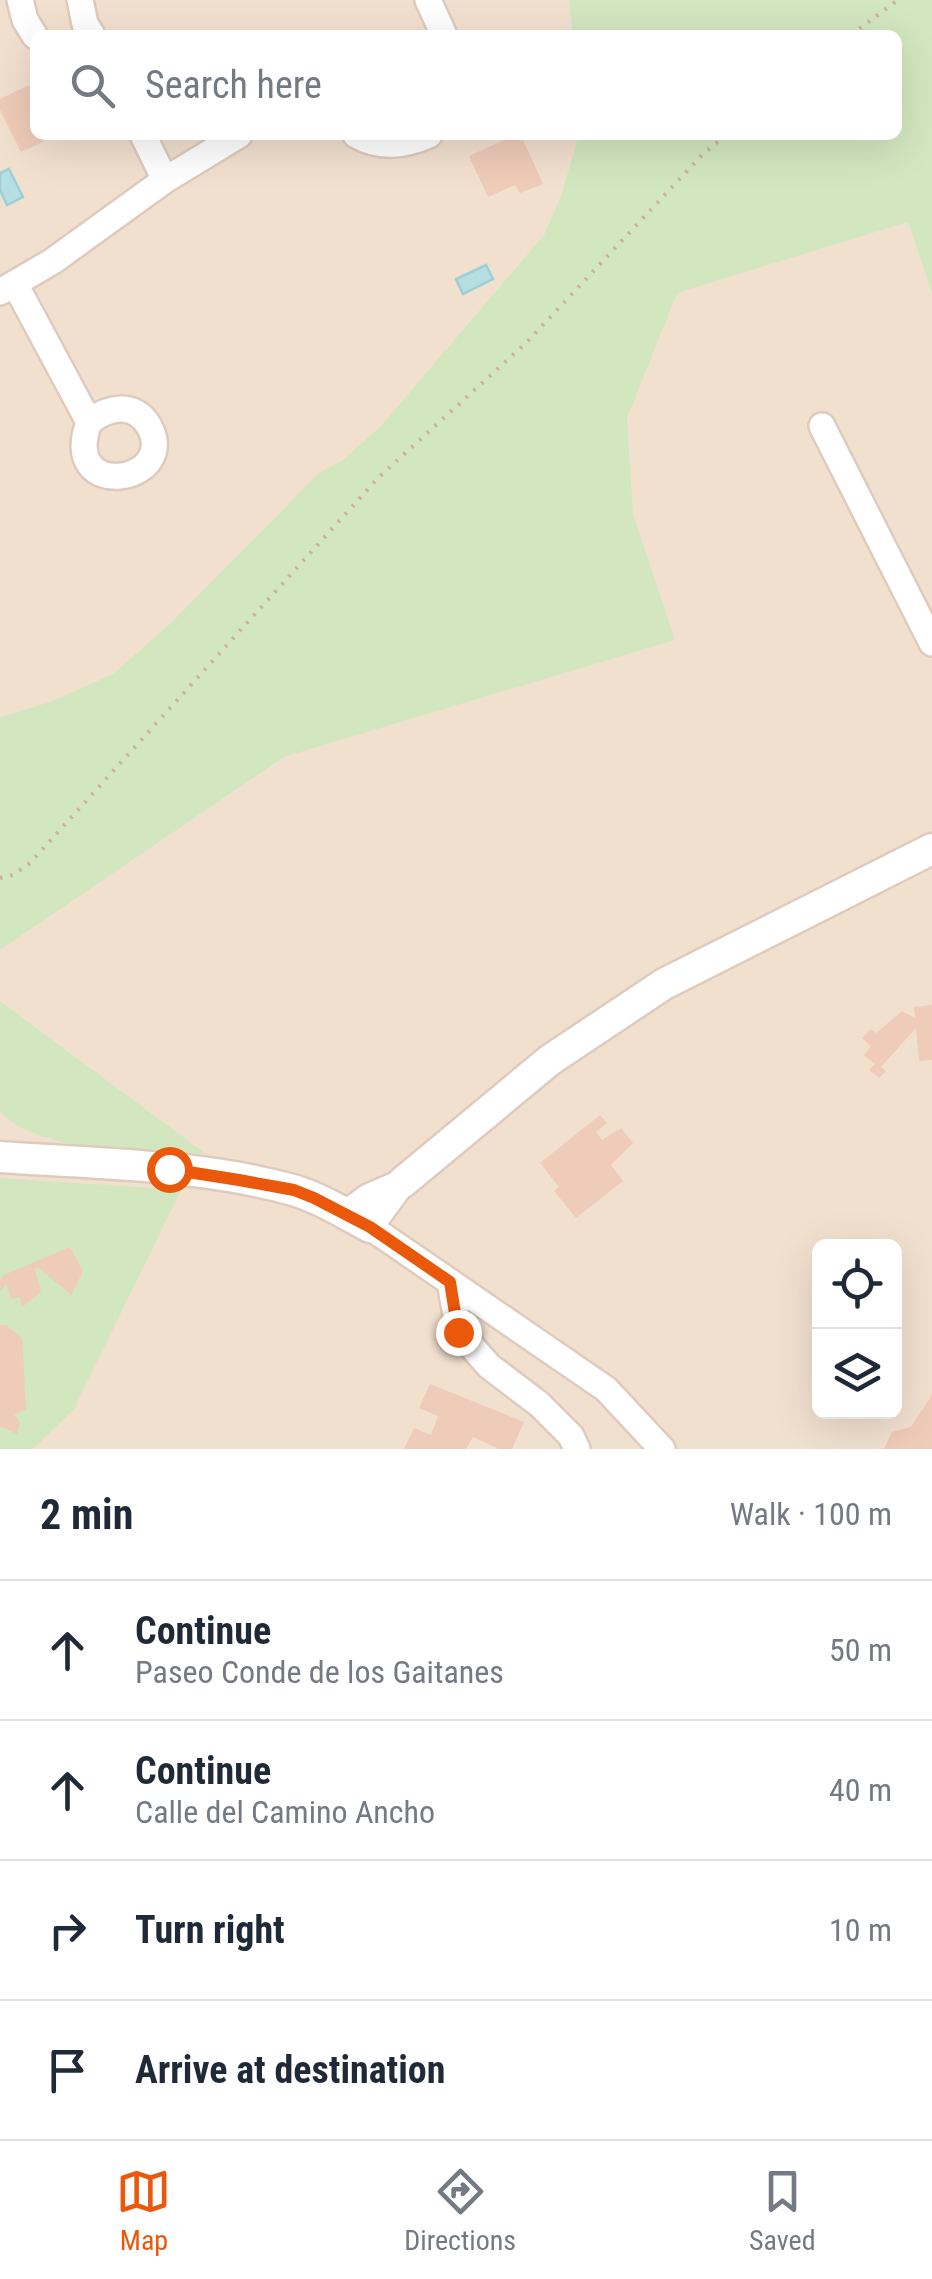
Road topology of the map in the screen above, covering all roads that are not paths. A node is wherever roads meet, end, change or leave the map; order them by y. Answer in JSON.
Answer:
{"nodes":[{"id":1,"x":20,"y":0,"type":"edge"},
{"id":2,"x":428,"y":0,"type":"edge"},
{"id":3,"x":31,"y":30,"type":"edge"},
{"id":4,"x":439,"y":30,"type":"edge"},
{"id":5,"x":145,"y":140,"type":"edge"},
{"id":6,"x":231,"y":140,"type":"edge"},
{"id":7,"x":366,"y":140,"type":"edge"},
{"id":8,"x":414,"y":140,"type":"edge"},
{"id":9,"x":165,"y":180,"type":"junction"},
{"id":10,"x":8,"y":288,"type":"edge"},
{"id":11,"x":89,"y":422,"type":"dead end"},
{"id":12,"x":822,"y":426,"type":"dead end"},
{"id":13,"x":932,"y":642,"type":"edge"},
{"id":14,"x":932,"y":849,"type":"edge"},
{"id":15,"x":0,"y":1158,"type":"edge"},
{"id":16,"x":403,"y":1182,"type":"joint"},
{"id":17,"x":357,"y":1220,"type":"junction"},
{"id":18,"x":450,"y":1282,"type":"junction"},
{"id":19,"x":577,"y":1449,"type":"edge"},
{"id":20,"x":662,"y":1449,"type":"edge"}],
"edges":[{"from":1,"to":3,"type":"street"},
{"from":2,"to":4,"type":"street"},
{"from":5,"to":9,"type":"street"},
{"from":6,"to":9,"type":"street"},
{"from":7,"to":8,"type":"street"},
{"from":9,"to":10,"type":"street"},
{"from":10,"to":11,"type":"street"},
{"from":12,"to":13,"type":"street"},
{"from":14,"to":16,"type":"street"},
{"from":15,"to":17,"type":"street"},
{"from":16,"to":17,"type":"street"},
{"from":17,"to":18,"type":"street"},
{"from":18,"to":19,"type":"street"},
{"from":18,"to":20,"type":"street"}]}
